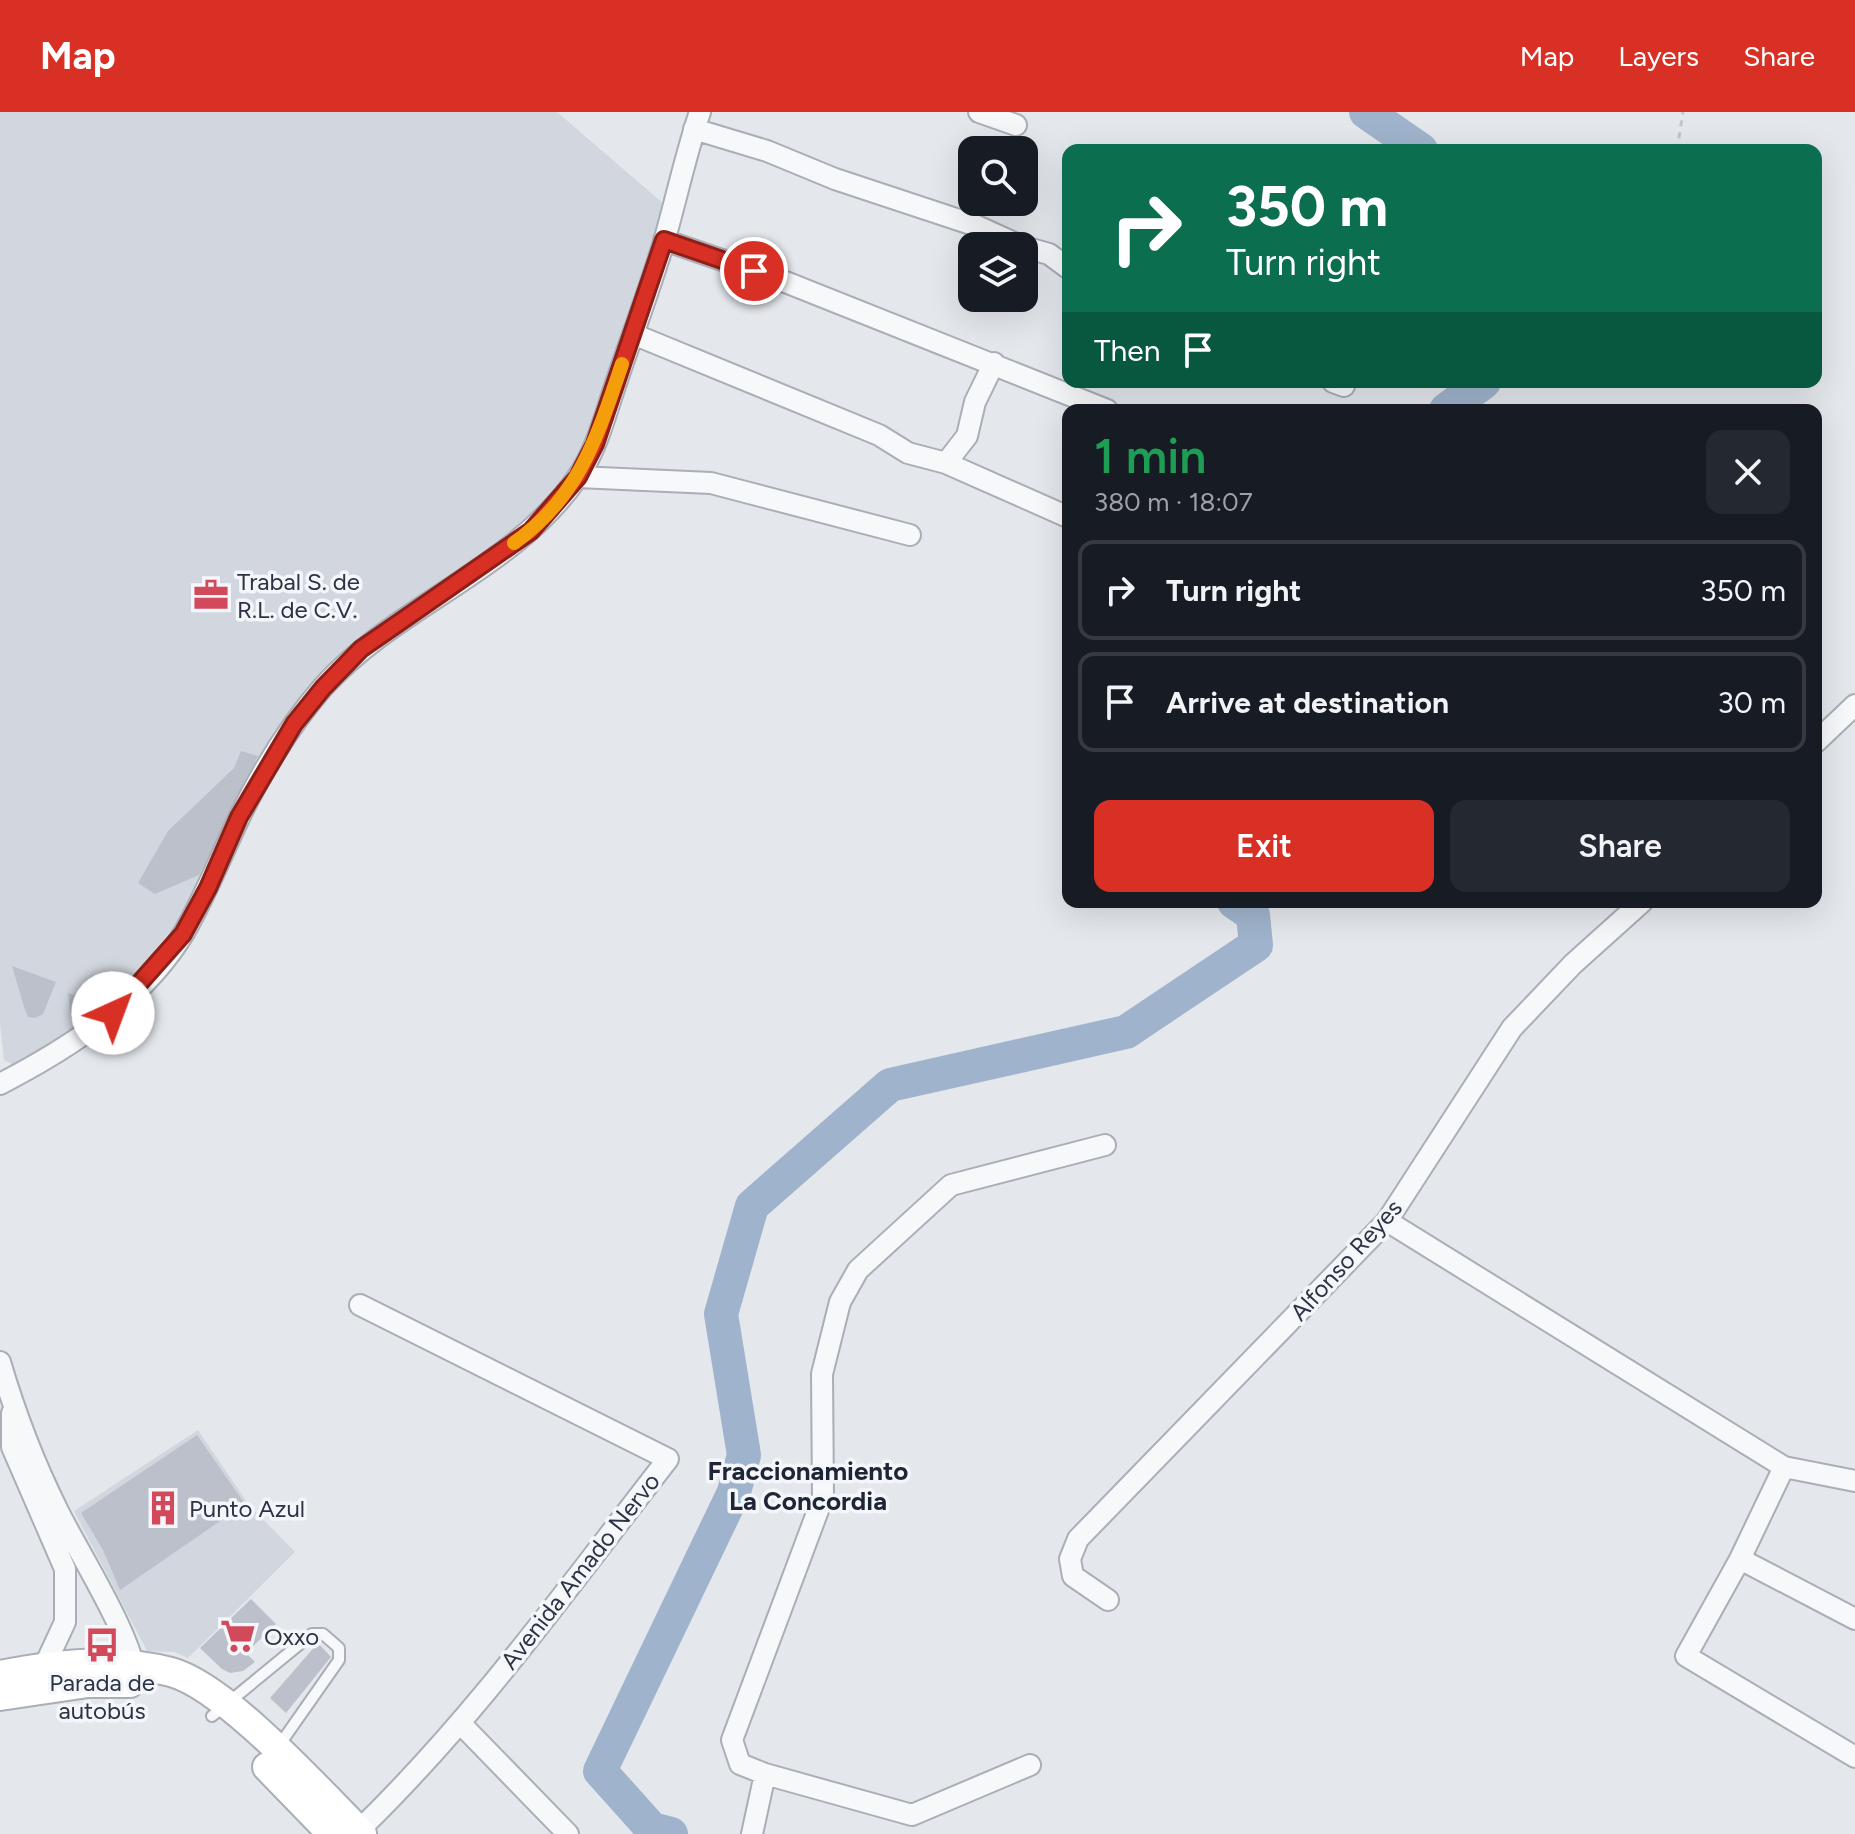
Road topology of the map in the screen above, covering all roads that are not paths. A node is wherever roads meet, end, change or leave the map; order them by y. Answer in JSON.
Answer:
{"nodes":[{"id":1,"x":979,"y":112,"type":"edge"},
{"id":2,"x":697,"y":121,"type":"edge"},
{"id":3,"x":1016,"y":125,"type":"dead end"},
{"id":4,"x":990,"y":232,"type":"edge"},
{"id":5,"x":664,"y":240,"type":"junction"},
{"id":6,"x":1038,"y":251,"type":"edge"},
{"id":7,"x":1062,"y":264,"type":"edge"},
{"id":8,"x":633,"y":334,"type":"junction"},
{"id":9,"x":994,"y":363,"type":"junction"},
{"id":10,"x":1093,"y":404,"type":"edge"},
{"id":11,"x":946,"y":463,"type":"junction"},
{"id":12,"x":578,"y":477,"type":"junction"},
{"id":13,"x":1062,"y":514,"type":"edge"},
{"id":14,"x":910,"y":535,"type":"dead end"},
{"id":15,"x":1855,"y":705,"type":"edge"},
{"id":16,"x":1822,"y":736,"type":"edge"},
{"id":17,"x":1635,"y":908,"type":"edge"},
{"id":18,"x":0,"y":1084,"type":"edge"},
{"id":19,"x":1105,"y":1145,"type":"dead end"},
{"id":20,"x":1387,"y":1221,"type":"junction"},
{"id":21,"x":360,"y":1305,"type":"dead end"},
{"id":22,"x":0,"y":1362,"type":"edge"},
{"id":23,"x":12,"y":1401,"type":"junction"},
{"id":24,"x":1784,"y":1467,"type":"junction"},
{"id":25,"x":1855,"y":1481,"type":"edge"},
{"id":26,"x":1740,"y":1559,"type":"junction"},
{"id":27,"x":1108,"y":1600,"type":"dead end"},
{"id":28,"x":1855,"y":1619,"type":"edge"},
{"id":29,"x":44,"y":1667,"type":"junction"},
{"id":30,"x":135,"y":1674,"type":"junction"},
{"id":31,"x":0,"y":1675,"type":"edge"},
{"id":32,"x":0,"y":1696,"type":"edge"},
{"id":33,"x":219,"y":1709,"type":"junction"},
{"id":34,"x":461,"y":1724,"type":"junction"},
{"id":35,"x":1855,"y":1757,"type":"edge"},
{"id":36,"x":271,"y":1758,"type":"junction"},
{"id":37,"x":1030,"y":1765,"type":"dead end"},
{"id":38,"x":765,"y":1774,"type":"junction"},
{"id":39,"x":352,"y":1833,"type":"edge"},
{"id":40,"x":568,"y":1834,"type":"edge"},
{"id":41,"x":752,"y":1834,"type":"edge"}],
"edges":[{"from":1,"to":3,"type":"street"},
{"from":2,"to":4,"type":"street"},
{"from":2,"to":5,"type":"street"},
{"from":5,"to":8,"type":"street"},
{"from":5,"to":9,"type":"street"},
{"from":6,"to":7,"type":"street"},
{"from":8,"to":11,"type":"street"},
{"from":8,"to":12,"type":"street"},
{"from":9,"to":10,"type":"street"},
{"from":9,"to":11,"type":"street"},
{"from":11,"to":13,"type":"street"},
{"from":12,"to":14,"type":"street"},
{"from":12,"to":18,"type":"street"},
{"from":15,"to":16,"type":"street"},
{"from":17,"to":20,"type":"street","name":"Alfonso Reyes"},
{"from":19,"to":38,"type":"street"},
{"from":20,"to":24,"type":"street"},
{"from":20,"to":27,"type":"street","name":"Alfonso Reyes"},
{"from":21,"to":34,"type":"street","name":"Avenida Amado Nervo"},
{"from":22,"to":23,"type":"street"},
{"from":23,"to":29,"type":"street"},
{"from":23,"to":30,"type":"street"},
{"from":24,"to":25,"type":"street"},
{"from":24,"to":26,"type":"street"},
{"from":26,"to":28,"type":"street"},
{"from":26,"to":35,"type":"street"},
{"from":29,"to":30,"type":"main road"},
{"from":29,"to":31,"type":"main road"},
{"from":30,"to":32,"type":"main road"},
{"from":30,"to":33,"type":"main road"},
{"from":33,"to":36,"type":"main road"},
{"from":33,"to":36,"type":"lane"},
{"from":34,"to":39,"type":"street","name":"Avenida Amado Nervo"},
{"from":34,"to":40,"type":"street"},
{"from":36,"to":39,"type":"main road"},
{"from":37,"to":38,"type":"street"},
{"from":38,"to":41,"type":"street"}]}
